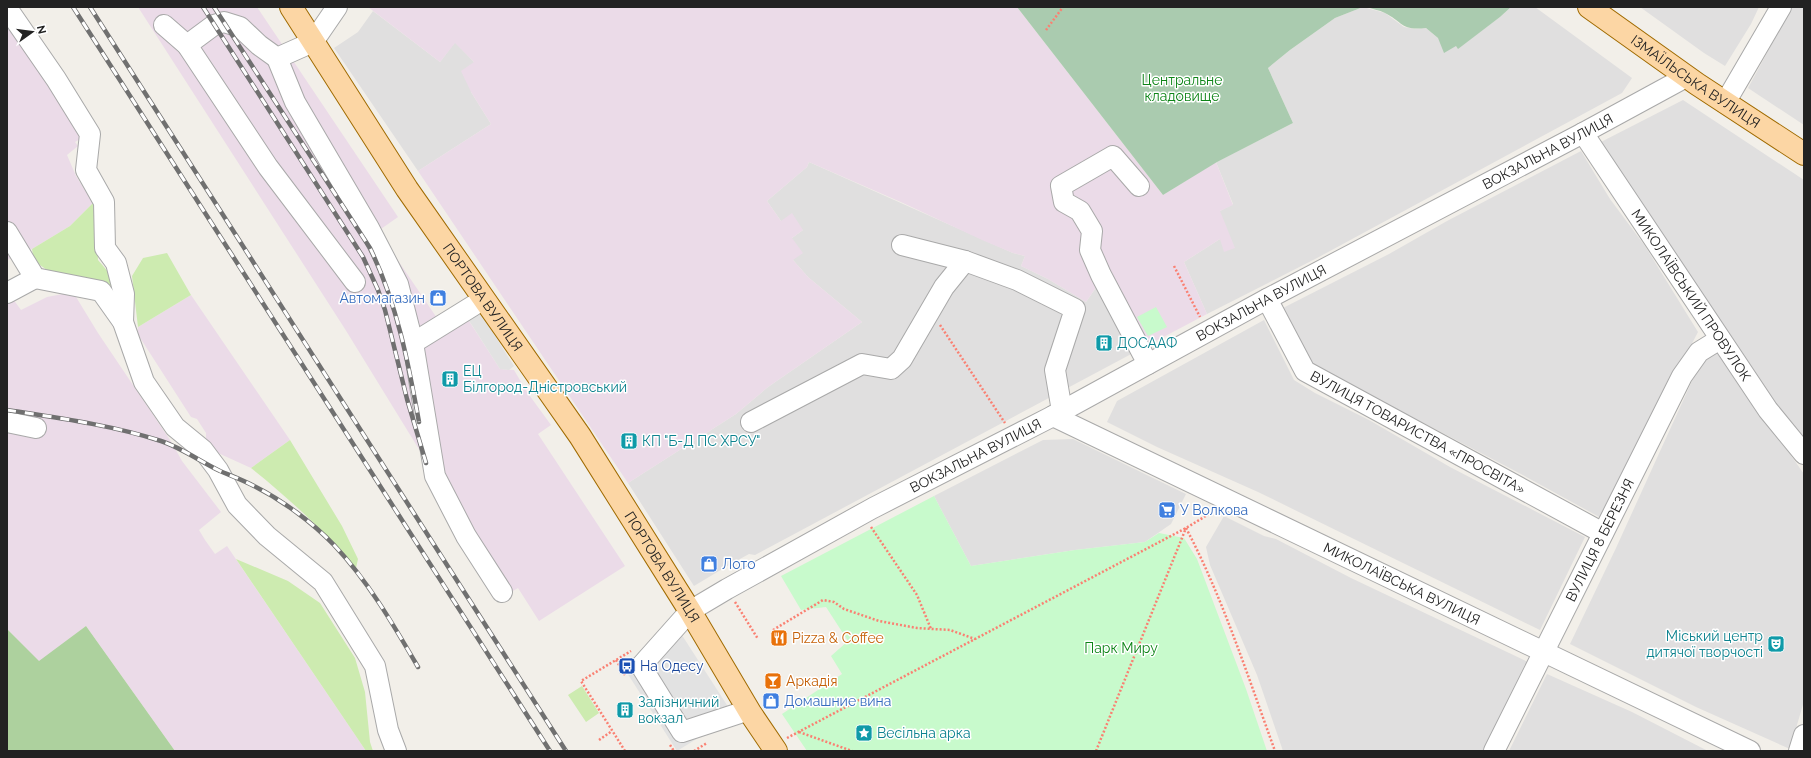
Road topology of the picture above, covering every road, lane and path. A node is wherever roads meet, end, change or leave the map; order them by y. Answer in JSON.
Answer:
{"nodes":[{"id":1,"x":291,"y":7,"type":"edge"},
{"id":2,"x":337,"y":7,"type":"edge"},
{"id":3,"x":1063,"y":7,"type":"edge"},
{"id":4,"x":1589,"y":7,"type":"edge"},
{"id":5,"x":1781,"y":7,"type":"edge"},
{"id":6,"x":7,"y":8,"type":"edge"},
{"id":7,"x":164,"y":25,"type":"dead end"},
{"id":8,"x":1046,"y":30,"type":"dead end"},
{"id":9,"x":313,"y":42,"type":"junction"},
{"id":10,"x":187,"y":45,"type":"junction"},
{"id":11,"x":277,"y":58,"type":"junction"},
{"id":12,"x":1686,"y":77,"type":"junction"},
{"id":13,"x":1725,"y":103,"type":"junction"},
{"id":14,"x":1583,"y":134,"type":"junction"},
{"id":15,"x":1804,"y":154,"type":"edge"},
{"id":16,"x":1139,"y":186,"type":"dead end"},
{"id":17,"x":7,"y":232,"type":"edge"},
{"id":18,"x":902,"y":245,"type":"dead end"},
{"id":19,"x":965,"y":261,"type":"junction"},
{"id":20,"x":1174,"y":266,"type":"dead end"},
{"id":21,"x":35,"y":278,"type":"junction"},
{"id":22,"x":355,"y":282,"type":"dead end"},
{"id":23,"x":7,"y":293,"type":"edge"},
{"id":24,"x":484,"y":299,"type":"junction"},
{"id":25,"x":1267,"y":299,"type":"junction"},
{"id":26,"x":930,"y":310,"type":"junction"},
{"id":27,"x":123,"y":322,"type":"junction"},
{"id":28,"x":1207,"y":332,"type":"junction"},
{"id":29,"x":1720,"y":339,"type":"junction"},
{"id":30,"x":413,"y":343,"type":"junction"},
{"id":31,"x":1148,"y":364,"type":"junction"},
{"id":32,"x":1058,"y":414,"type":"junction"},
{"id":33,"x":7,"y":422,"type":"edge"},
{"id":34,"x":751,"y":422,"type":"dead end"},
{"id":35,"x":36,"y":428,"type":"dead end"},
{"id":36,"x":1013,"y":437,"type":"junction"},
{"id":37,"x":1804,"y":454,"type":"edge"},
{"id":38,"x":1220,"y":508,"type":"dead end"},
{"id":39,"x":869,"y":523,"type":"dead end"},
{"id":40,"x":1186,"y":528,"type":"junction"},
{"id":41,"x":1603,"y":533,"type":"junction"},
{"id":42,"x":502,"y":592,"type":"dead end"},
{"id":43,"x":732,"y":598,"type":"dead end"},
{"id":44,"x":690,"y":611,"type":"junction"},
{"id":45,"x":931,"y":629,"type":"junction"},
{"id":46,"x":773,"y":630,"type":"dead end"},
{"id":47,"x":758,"y":639,"type":"dead end"},
{"id":48,"x":975,"y":639,"type":"junction"},
{"id":49,"x":1543,"y":651,"type":"junction"},
{"id":50,"x":581,"y":681,"type":"dead end"},
{"id":51,"x":748,"y":710,"type":"junction"},
{"id":52,"x":612,"y":731,"type":"junction"},
{"id":53,"x":799,"y":732,"type":"junction"},
{"id":54,"x":1804,"y":735,"type":"edge"},
{"id":55,"x":599,"y":740,"type":"dead end"},
{"id":56,"x":780,"y":746,"type":"edge"},
{"id":57,"x":396,"y":751,"type":"edge"},
{"id":58,"x":625,"y":751,"type":"edge"},
{"id":59,"x":852,"y":751,"type":"edge"},
{"id":60,"x":1096,"y":751,"type":"edge"},
{"id":61,"x":1275,"y":751,"type":"edge"},
{"id":62,"x":1494,"y":751,"type":"edge"},
{"id":63,"x":1750,"y":751,"type":"edge"},
{"id":64,"x":1799,"y":751,"type":"edge"}],
"edges":[{"from":1,"to":9,"type":"main road","name":"ПОРТОВА ВУЛИЦЯ"},
{"from":2,"to":9,"type":"street"},
{"from":3,"to":8,"type":"path"},
{"from":4,"to":12,"type":"main road","name":"ІЗМАЇЛЬСЬКА ВУЛИЦЯ"},
{"from":5,"to":13,"type":"street"},
{"from":6,"to":27,"type":"street"},
{"from":7,"to":10,"type":"street"},
{"from":9,"to":11,"type":"street"},
{"from":9,"to":24,"type":"main road","name":"ПОРТОВА ВУЛИЦЯ"},
{"from":10,"to":11,"type":"street"},
{"from":10,"to":22,"type":"street"},
{"from":11,"to":30,"type":"street"},
{"from":12,"to":13,"type":"main road","name":"ІЗМАЇЛЬСЬКА ВУЛИЦЯ"},
{"from":12,"to":14,"type":"street","name":"ВОКЗАЛЬНА ВУЛИЦЯ"},
{"from":13,"to":15,"type":"main road","name":"ІЗМАЇЛЬСЬКА ВУЛИЦЯ"},
{"from":14,"to":25,"type":"street","name":"ВОКЗАЛЬНА ВУЛИЦЯ"},
{"from":14,"to":29,"type":"street","name":"МИКОЛАЇВСЬКИЙ ПРОВУЛОК"},
{"from":16,"to":31,"type":"street"},
{"from":17,"to":21,"type":"street"},
{"from":18,"to":19,"type":"street"},
{"from":19,"to":26,"type":"street"},
{"from":19,"to":32,"type":"street"},
{"from":20,"to":28,"type":"path"},
{"from":21,"to":23,"type":"street"},
{"from":21,"to":27,"type":"street"},
{"from":24,"to":30,"type":"street"},
{"from":24,"to":44,"type":"main road","name":"ПОРТОВА ВУЛИЦЯ"},
{"from":25,"to":28,"type":"street","name":"ВОКЗАЛЬНА ВУЛИЦЯ"},
{"from":25,"to":41,"type":"street","name":"ВУЛИЦЯ ТОВАРИСТВА «ПРОСВІТА»"},
{"from":26,"to":34,"type":"street"},
{"from":26,"to":36,"type":"path"},
{"from":27,"to":57,"type":"street"},
{"from":28,"to":31,"type":"street","name":"ВОКЗАЛЬНА ВУЛИЦЯ"},
{"from":29,"to":37,"type":"street","name":"МИКОЛАЇВСЬКИЙ ПРОВУЛОК"},
{"from":29,"to":41,"type":"street","name":"ВУЛИЦЯ 8 БЕРЕЗНЯ"},
{"from":30,"to":42,"type":"street"},
{"from":31,"to":32,"type":"street","name":"ВОКЗАЛЬНА ВУЛИЦЯ"},
{"from":32,"to":36,"type":"street","name":"ВОКЗАЛЬНА ВУЛИЦЯ"},
{"from":32,"to":49,"type":"street","name":"МИКОЛАЇВСЬКА ВУЛИЦЯ"},
{"from":33,"to":35,"type":"street"},
{"from":36,"to":44,"type":"street","name":"ВОКЗАЛЬНА ВУЛИЦЯ"},
{"from":38,"to":40,"type":"path"},
{"from":39,"to":45,"type":"path"},
{"from":40,"to":48,"type":"path"},
{"from":40,"to":60,"type":"path"},
{"from":40,"to":61,"type":"path"},
{"from":41,"to":49,"type":"street","name":"ВУЛИЦЯ 8 БЕРЕЗНЯ"},
{"from":43,"to":47,"type":"path"},
{"from":44,"to":51,"type":"main road","name":"ПОРТОВА ВУЛИЦЯ"},
{"from":44,"to":51,"type":"street","name":"ВОКЗАЛЬНА ВУЛИЦЯ"},
{"from":45,"to":46,"type":"path"},
{"from":45,"to":48,"type":"path"},
{"from":48,"to":53,"type":"path"},
{"from":49,"to":62,"type":"street","name":"ВУЛИЦЯ 8 БЕРЕЗНЯ"},
{"from":49,"to":63,"type":"street","name":"МИКОЛАЇВСЬКА ВУЛИЦЯ"},
{"from":50,"to":52,"type":"path"},
{"from":51,"to":56,"type":"main road","name":"ПОРТОВА ВУЛИЦЯ"},
{"from":52,"to":55,"type":"path"},
{"from":52,"to":58,"type":"path"},
{"from":53,"to":56,"type":"path"},
{"from":53,"to":59,"type":"path"},
{"from":54,"to":64,"type":"street"}]}
